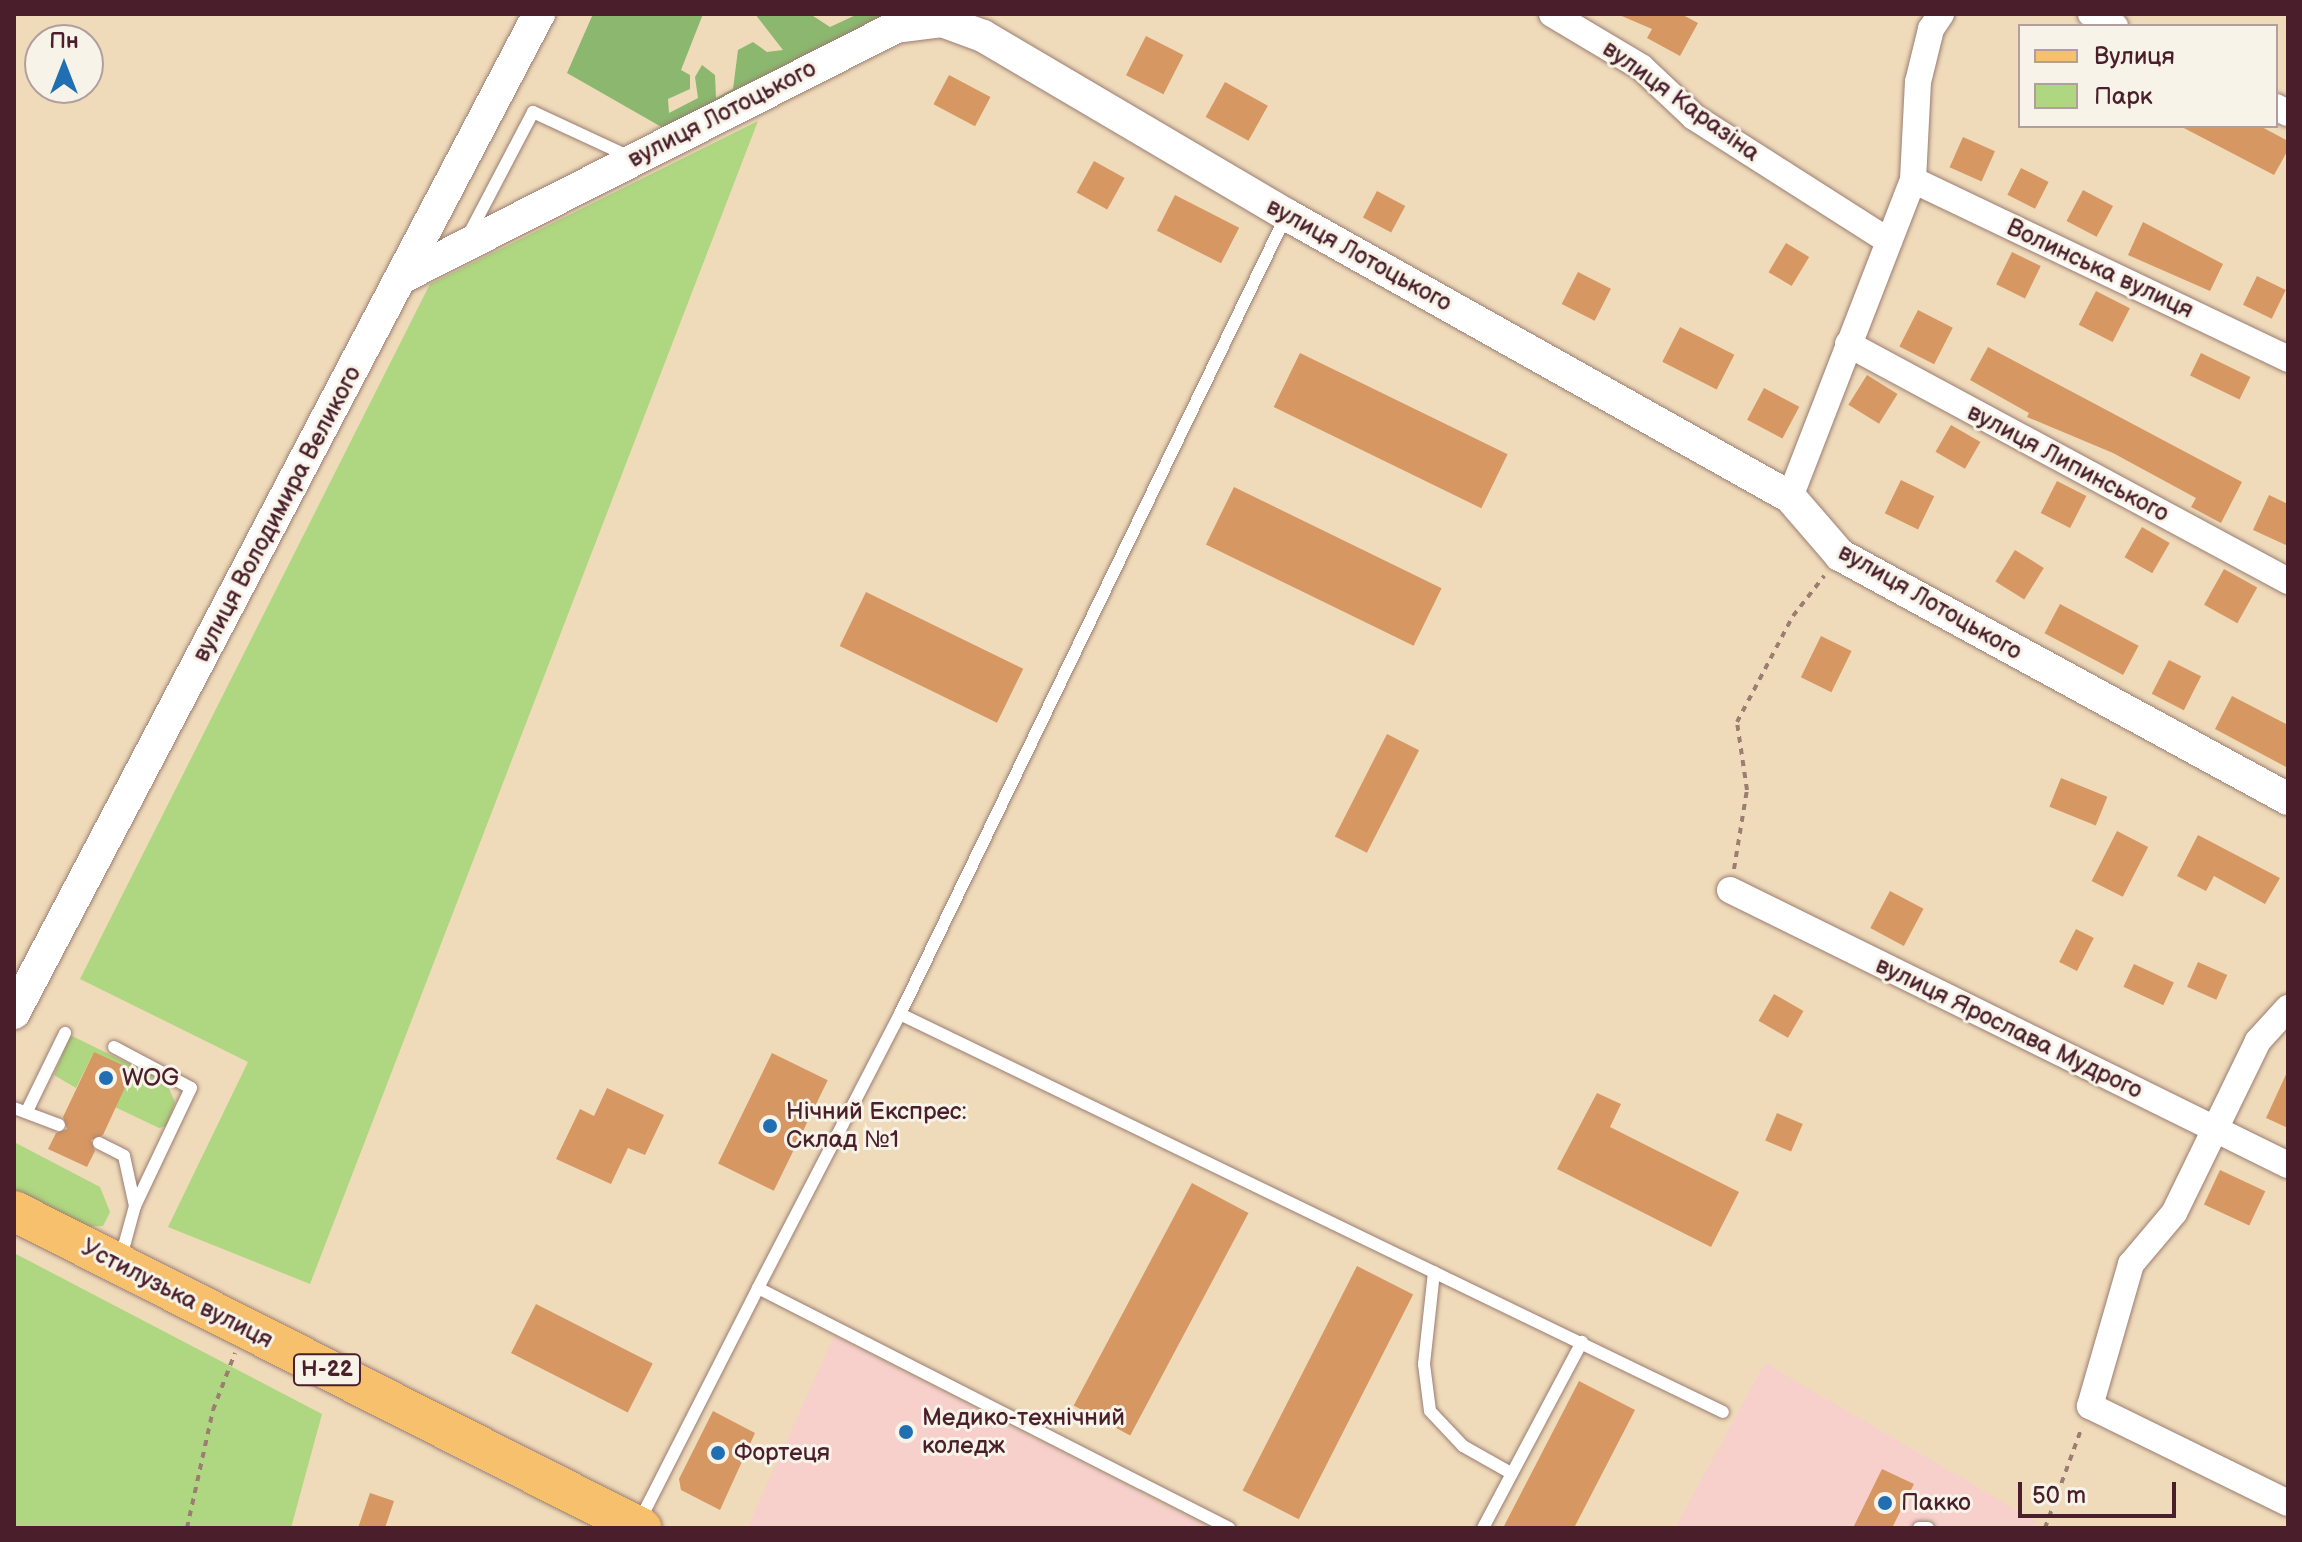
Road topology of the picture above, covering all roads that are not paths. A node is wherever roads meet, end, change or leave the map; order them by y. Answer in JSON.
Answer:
{"nodes":[{"id":1,"x":539,"y":14,"type":"edge"},
{"id":2,"x":1552,"y":14,"type":"edge"},
{"id":3,"x":1941,"y":14,"type":"edge"},
{"id":4,"x":2091,"y":14,"type":"edge"},
{"id":5,"x":2111,"y":24,"type":"edge"},
{"id":6,"x":635,"y":159,"type":"junction"},
{"id":7,"x":1913,"y":180,"type":"junction"},
{"id":8,"x":1287,"y":215,"type":"junction"},
{"id":9,"x":1889,"y":241,"type":"junction"},
{"id":10,"x":463,"y":246,"type":"junction"},
{"id":11,"x":401,"y":278,"type":"junction"},
{"id":12,"x":1848,"y":344,"type":"junction"},
{"id":13,"x":2288,"y":359,"type":"edge"},
{"id":14,"x":1790,"y":497,"type":"junction"},
{"id":15,"x":2288,"y":581,"type":"edge"},
{"id":16,"x":2288,"y":799,"type":"edge"},
{"id":17,"x":1730,"y":890,"type":"road end"},
{"id":18,"x":2288,"y":1008,"type":"edge"},
{"id":19,"x":14,"y":1013,"type":"edge"},
{"id":20,"x":900,"y":1014,"type":"junction"},
{"id":21,"x":65,"y":1033,"type":"dead end"},
{"id":22,"x":114,"y":1047,"type":"dead end"},
{"id":23,"x":20,"y":1110,"type":"edge"},
{"id":24,"x":59,"y":1125,"type":"dead end"},
{"id":25,"x":2215,"y":1129,"type":"junction"},
{"id":26,"x":99,"y":1143,"type":"dead end"},
{"id":27,"x":2288,"y":1165,"type":"edge"},
{"id":28,"x":135,"y":1206,"type":"junction"},
{"id":29,"x":14,"y":1211,"type":"edge"},
{"id":30,"x":119,"y":1264,"type":"junction"},
{"id":31,"x":1434,"y":1272,"type":"junction"},
{"id":32,"x":758,"y":1288,"type":"junction"},
{"id":33,"x":1582,"y":1342,"type":"junction"},
{"id":34,"x":1723,"y":1412,"type":"dead end"},
{"id":35,"x":1511,"y":1473,"type":"junction"},
{"id":36,"x":2288,"y":1503,"type":"edge"},
{"id":37,"x":639,"y":1527,"type":"edge"},
{"id":38,"x":1229,"y":1528,"type":"edge"},
{"id":39,"x":1483,"y":1528,"type":"edge"},
{"id":40,"x":1919,"y":1528,"type":"edge"},
{"id":41,"x":1928,"y":1528,"type":"edge"}],
"edges":[{"from":1,"to":11,"type":"street","name":"вулиця Володимира Великого"},
{"from":2,"to":9,"type":"street","name":"вулиця Каразіна"},
{"from":3,"to":7,"type":"street"},
{"from":4,"to":5,"type":"street"},
{"from":6,"to":8,"type":"street","name":"вулиця Лотоцького"},
{"from":6,"to":10,"type":"street","name":"вулиця Лотоцького"},
{"from":6,"to":10,"type":"lane"},
{"from":7,"to":9,"type":"street"},
{"from":7,"to":13,"type":"street","name":"Волинська вулиця"},
{"from":8,"to":14,"type":"street","name":"вулиця Лотоцького"},
{"from":8,"to":20,"type":"lane"},
{"from":9,"to":12,"type":"street"},
{"from":10,"to":11,"type":"street","name":"вулиця Лотоцького"},
{"from":11,"to":19,"type":"street","name":"вулиця Володимира Великого"},
{"from":12,"to":14,"type":"street"},
{"from":12,"to":15,"type":"street","name":"вулиця Липинського"},
{"from":14,"to":16,"type":"street","name":"вулиця Лотоцького"},
{"from":17,"to":25,"type":"street","name":"вулиця Ярослава Мудрого"},
{"from":18,"to":25,"type":"street"},
{"from":20,"to":31,"type":"lane"},
{"from":20,"to":32,"type":"lane"},
{"from":21,"to":23,"type":"lane"},
{"from":22,"to":28,"type":"lane"},
{"from":23,"to":24,"type":"lane"},
{"from":25,"to":27,"type":"street","name":"вулиця Ярослава Мудрого"},
{"from":25,"to":36,"type":"street"},
{"from":26,"to":28,"type":"lane"},
{"from":28,"to":30,"type":"lane"},
{"from":29,"to":30,"type":"main road","name":"Устилузька вулиця","number":"Н-22"},
{"from":30,"to":37,"type":"main road","name":"Устилузька вулиця","number":"Н-22"},
{"from":31,"to":33,"type":"lane"},
{"from":31,"to":35,"type":"lane"},
{"from":32,"to":37,"type":"lane"},
{"from":32,"to":38,"type":"lane"},
{"from":33,"to":34,"type":"lane"},
{"from":33,"to":35,"type":"lane"},
{"from":35,"to":39,"type":"lane"},
{"from":40,"to":41,"type":"lane"}]}
